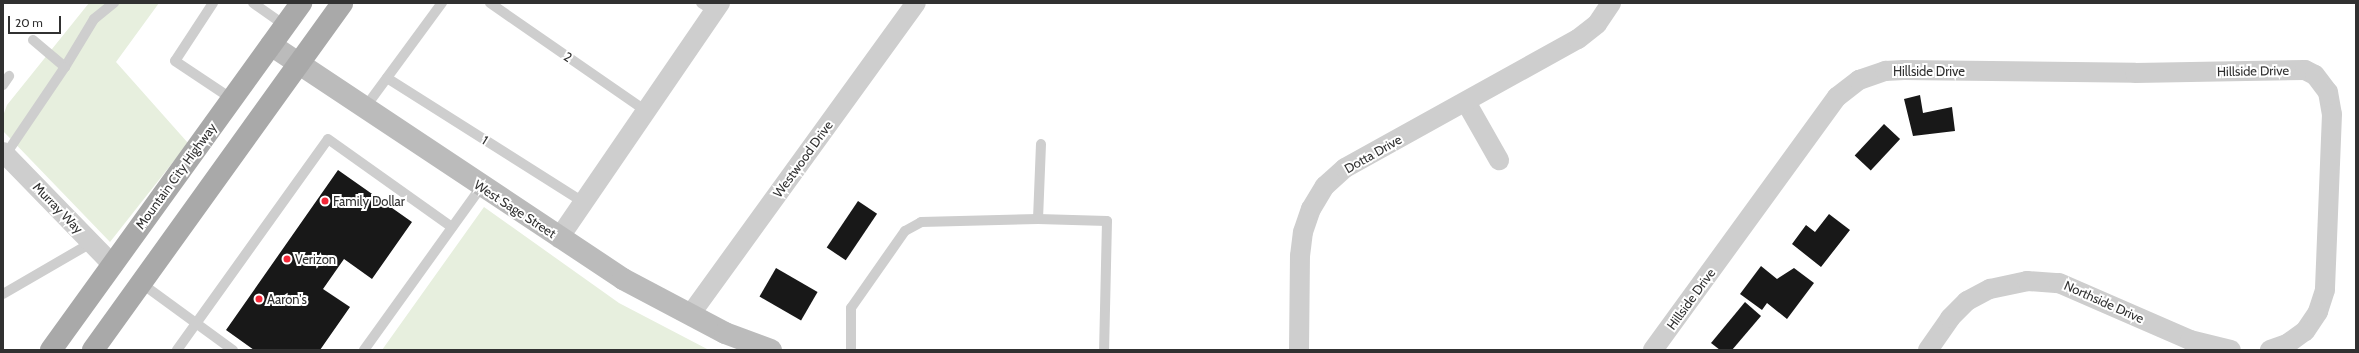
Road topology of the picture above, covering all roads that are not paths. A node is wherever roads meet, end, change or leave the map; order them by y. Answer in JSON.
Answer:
{"nodes":[{"id":1,"x":114,"y":3,"type":"edge"},
{"id":2,"x":213,"y":3,"type":"edge"},
{"id":3,"x":253,"y":3,"type":"edge"},
{"id":4,"x":301,"y":3,"type":"edge"},
{"id":5,"x":342,"y":3,"type":"edge"},
{"id":6,"x":442,"y":3,"type":"edge"},
{"id":7,"x":490,"y":3,"type":"edge"},
{"id":8,"x":916,"y":3,"type":"edge"},
{"id":9,"x":1611,"y":3,"type":"edge"},
{"id":10,"x":712,"y":6,"type":"edge"},
{"id":11,"x":286,"y":25,"type":"junction"},
{"id":12,"x":33,"y":40,"type":"dead end"},
{"id":13,"x":271,"y":45,"type":"junction"},
{"id":14,"x":298,"y":64,"type":"junction"},
{"id":15,"x":65,"y":67,"type":"junction"},
{"id":16,"x":9,"y":76,"type":"dead end"},
{"id":17,"x":387,"y":78,"type":"junction"},
{"id":18,"x":3,"y":85,"type":"edge"},
{"id":19,"x":232,"y":99,"type":"junction"},
{"id":20,"x":1466,"y":102,"type":"junction"},
{"id":21,"x":364,"y":109,"type":"junction"},
{"id":22,"x":646,"y":111,"type":"junction"},
{"id":23,"x":1041,"y":144,"type":"dead end"},
{"id":24,"x":4,"y":153,"type":"edge"},
{"id":25,"x":1499,"y":160,"type":"dead end"},
{"id":26,"x":481,"y":186,"type":"junction"},
{"id":27,"x":583,"y":202,"type":"junction"},
{"id":28,"x":1038,"y":219,"type":"junction"},
{"id":29,"x":452,"y":226,"type":"junction"},
{"id":30,"x":559,"y":238,"type":"junction"},
{"id":31,"x":91,"y":243,"type":"junction"},
{"id":32,"x":113,"y":265,"type":"junction"},
{"id":33,"x":141,"y":283,"type":"junction"},
{"id":34,"x":3,"y":294,"type":"edge"},
{"id":35,"x":690,"y":315,"type":"junction"},
{"id":36,"x":198,"y":324,"type":"junction"},
{"id":37,"x":51,"y":350,"type":"edge"},
{"id":38,"x":93,"y":350,"type":"edge"},
{"id":39,"x":177,"y":350,"type":"edge"},
{"id":40,"x":233,"y":350,"type":"edge"},
{"id":41,"x":364,"y":350,"type":"edge"},
{"id":42,"x":771,"y":350,"type":"edge"},
{"id":43,"x":851,"y":350,"type":"edge"},
{"id":44,"x":1104,"y":350,"type":"edge"},
{"id":45,"x":1299,"y":350,"type":"edge"},
{"id":46,"x":1653,"y":350,"type":"edge"},
{"id":47,"x":1928,"y":350,"type":"edge"},
{"id":48,"x":2231,"y":350,"type":"edge"},
{"id":49,"x":2270,"y":350,"type":"edge"}],
"edges":[{"from":1,"to":15,"type":"lane"},
{"from":2,"to":19,"type":"lane"},
{"from":3,"to":11,"type":"lane"},
{"from":4,"to":11,"type":"main road","name":"Mountain City Highway"},
{"from":5,"to":14,"type":"main road"},
{"from":6,"to":17,"type":"lane"},
{"from":7,"to":22,"type":"lane","name":"2"},
{"from":8,"to":35,"type":"street","name":"Westwood Drive"},
{"from":9,"to":20,"type":"street","name":"Dotta Drive"},
{"from":10,"to":22,"type":"street"},
{"from":11,"to":13,"type":"main road","name":"Mountain City Highway"},
{"from":12,"to":15,"type":"lane"},
{"from":13,"to":14,"type":"street","name":"West Sage Street"},
{"from":13,"to":19,"type":"main road","name":"Mountain City Highway"},
{"from":14,"to":21,"type":"street","name":"West Sage Street"},
{"from":14,"to":33,"type":"main road"},
{"from":15,"to":24,"type":"lane"},
{"from":16,"to":18,"type":"lane"},
{"from":17,"to":21,"type":"lane"},
{"from":17,"to":27,"type":"lane","name":"1"},
{"from":19,"to":32,"type":"main road","name":"Mountain City Highway"},
{"from":20,"to":25,"type":"street"},
{"from":20,"to":45,"type":"street","name":"Dotta Drive"},
{"from":21,"to":26,"type":"street","name":"West Sage Street"},
{"from":22,"to":27,"type":"street"},
{"from":23,"to":28,"type":"lane"},
{"from":24,"to":31,"type":"street","name":"Murray Way"},
{"from":26,"to":29,"type":"lane"},
{"from":26,"to":30,"type":"street","name":"West Sage Street"},
{"from":27,"to":30,"type":"street"},
{"from":28,"to":43,"type":"lane"},
{"from":28,"to":44,"type":"lane"},
{"from":29,"to":36,"type":"lane"},
{"from":29,"to":41,"type":"lane"},
{"from":30,"to":35,"type":"street","name":"West Sage Street"},
{"from":31,"to":32,"type":"street","name":"Murray Way"},
{"from":31,"to":34,"type":"lane"},
{"from":32,"to":37,"type":"main road","name":"Mountain City Highway"},
{"from":33,"to":36,"type":"lane"},
{"from":33,"to":38,"type":"main road"},
{"from":35,"to":42,"type":"street","name":"West Sage Street"},
{"from":36,"to":39,"type":"lane"},
{"from":36,"to":40,"type":"lane"},
{"from":46,"to":49,"type":"street","name":"Hillside Drive"},
{"from":47,"to":48,"type":"street","name":"Northside Drive"}]}
